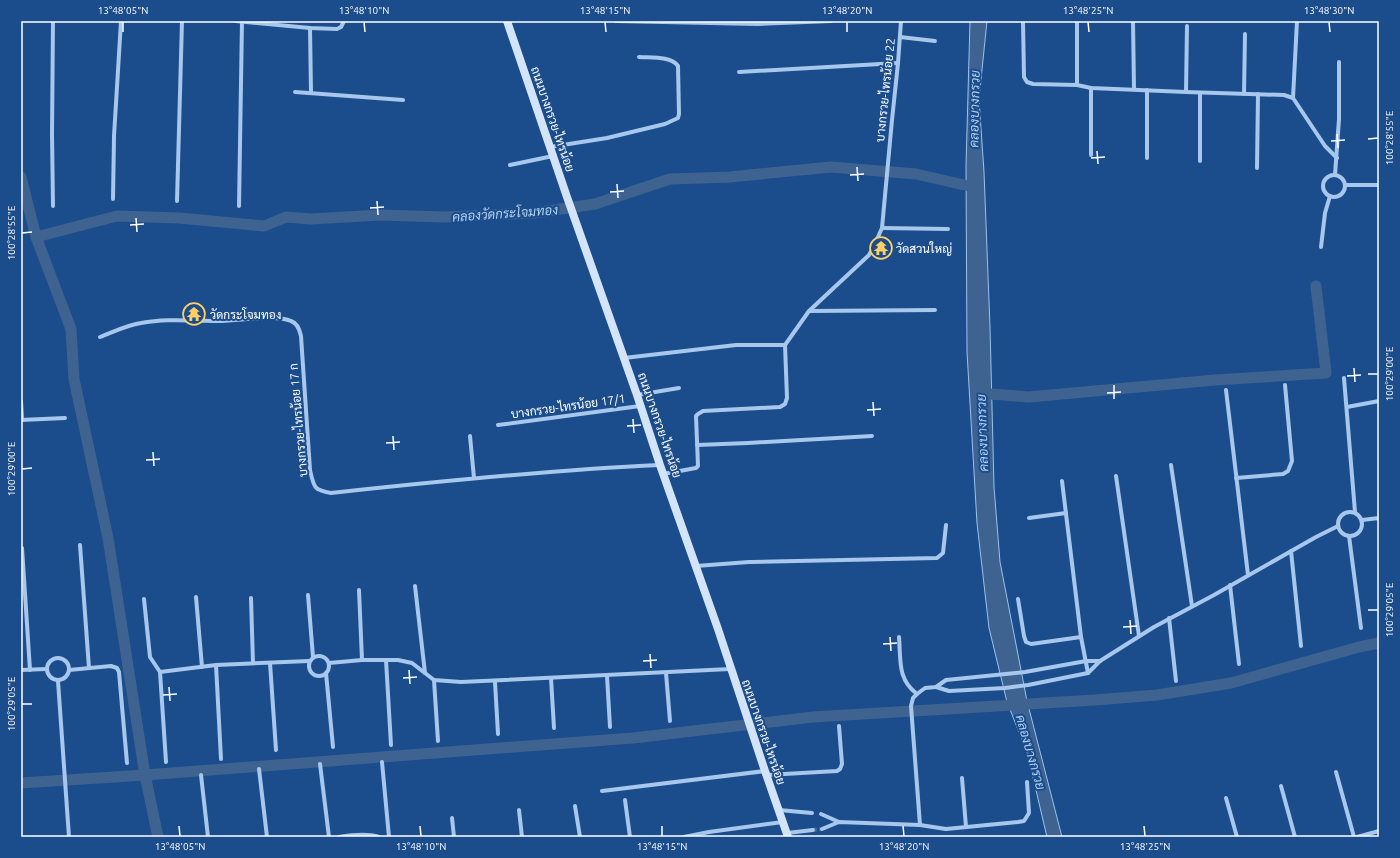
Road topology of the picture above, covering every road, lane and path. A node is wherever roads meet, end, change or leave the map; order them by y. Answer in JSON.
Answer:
{"nodes":[{"id":1,"x":52,"y":21,"type":"edge"},
{"id":2,"x":122,"y":21,"type":"edge"},
{"id":3,"x":182,"y":21,"type":"edge"},
{"id":4,"x":236,"y":21,"type":"edge"},
{"id":5,"x":242,"y":21,"type":"edge"},
{"id":6,"x":344,"y":21,"type":"edge"},
{"id":7,"x":508,"y":21,"type":"edge"},
{"id":8,"x":616,"y":21,"type":"edge"},
{"id":9,"x":831,"y":21,"type":"edge"},
{"id":10,"x":901,"y":21,"type":"edge"},
{"id":11,"x":1023,"y":21,"type":"edge"},
{"id":12,"x":1078,"y":21,"type":"edge"},
{"id":13,"x":1133,"y":21,"type":"edge"},
{"id":14,"x":1298,"y":21,"type":"edge"},
{"id":15,"x":1187,"y":26,"type":"dead end"},
{"id":16,"x":310,"y":28,"type":"junction"},
{"id":17,"x":1245,"y":34,"type":"dead end"},
{"id":18,"x":900,"y":37,"type":"junction"},
{"id":19,"x":935,"y":41,"type":"dead end"},
{"id":20,"x":639,"y":57,"type":"dead end"},
{"id":21,"x":1339,"y":62,"type":"dead end"},
{"id":22,"x":898,"y":63,"type":"junction"},
{"id":23,"x":739,"y":72,"type":"dead end"},
{"id":24,"x":1078,"y":85,"type":"junction"},
{"id":25,"x":1090,"y":88,"type":"junction"},
{"id":26,"x":1134,"y":90,"type":"junction"},
{"id":27,"x":1147,"y":90,"type":"junction"},
{"id":28,"x":295,"y":92,"type":"dead end"},
{"id":29,"x":1186,"y":92,"type":"junction"},
{"id":30,"x":311,"y":93,"type":"junction"},
{"id":31,"x":1200,"y":93,"type":"junction"},
{"id":32,"x":1244,"y":94,"type":"junction"},
{"id":33,"x":1258,"y":94,"type":"junction"},
{"id":34,"x":1293,"y":98,"type":"junction"},
{"id":35,"x":403,"y":100,"type":"dead end"},
{"id":36,"x":550,"y":147,"type":"junction"},
{"id":37,"x":1090,"y":155,"type":"dead end"},
{"id":38,"x":553,"y":156,"type":"junction"},
{"id":39,"x":1147,"y":158,"type":"dead end"},
{"id":40,"x":1337,"y":158,"type":"junction"},
{"id":41,"x":1200,"y":161,"type":"dead end"},
{"id":42,"x":510,"y":165,"type":"dead end"},
{"id":43,"x":1257,"y":168,"type":"dead end"},
{"id":44,"x":1335,"y":175,"type":"junction"},
{"id":45,"x":1345,"y":185,"type":"junction"},
{"id":46,"x":1379,"y":185,"type":"edge"},
{"id":47,"x":1330,"y":196,"type":"junction"},
{"id":48,"x":113,"y":199,"type":"dead end"},
{"id":49,"x":178,"y":201,"type":"dead end"},
{"id":50,"x":53,"y":206,"type":"dead end"},
{"id":51,"x":239,"y":206,"type":"dead end"},
{"id":52,"x":882,"y":228,"type":"junction"},
{"id":53,"x":948,"y":229,"type":"dead end"},
{"id":54,"x":1321,"y":247,"type":"dead end"},
{"id":55,"x":935,"y":310,"type":"dead end"},
{"id":56,"x":809,"y":311,"type":"junction"},
{"id":57,"x":100,"y":337,"type":"dead end"},
{"id":58,"x":785,"y":345,"type":"junction"},
{"id":59,"x":624,"y":358,"type":"junction"},
{"id":60,"x":1344,"y":378,"type":"dead end"},
{"id":61,"x":1285,"y":385,"type":"dead end"},
{"id":62,"x":679,"y":388,"type":"dead end"},
{"id":63,"x":1226,"y":390,"type":"dead end"},
{"id":64,"x":637,"y":395,"type":"junction"},
{"id":65,"x":21,"y":401,"type":"edge"},
{"id":66,"x":1379,"y":401,"type":"edge"},
{"id":67,"x":641,"y":406,"type":"junction"},
{"id":68,"x":1347,"y":407,"type":"junction"},
{"id":69,"x":65,"y":418,"type":"dead end"},
{"id":70,"x":22,"y":420,"type":"edge"},
{"id":71,"x":498,"y":425,"type":"dead end"},
{"id":72,"x":470,"y":436,"type":"dead end"},
{"id":73,"x":872,"y":436,"type":"dead end"},
{"id":74,"x":697,"y":445,"type":"junction"},
{"id":75,"x":660,"y":465,"type":"junction"},
{"id":76,"x":1171,"y":465,"type":"dead end"},
{"id":77,"x":663,"y":474,"type":"junction"},
{"id":78,"x":1116,"y":476,"type":"dead end"},
{"id":79,"x":474,"y":478,"type":"junction"},
{"id":80,"x":1236,"y":478,"type":"junction"},
{"id":81,"x":1062,"y":481,"type":"dead end"},
{"id":82,"x":1355,"y":512,"type":"junction"},
{"id":83,"x":1066,"y":513,"type":"junction"},
{"id":84,"x":1029,"y":518,"type":"dead end"},
{"id":85,"x":1379,"y":518,"type":"edge"},
{"id":86,"x":1362,"y":520,"type":"junction"},
{"id":87,"x":946,"y":525,"type":"dead end"},
{"id":88,"x":1338,"y":526,"type":"junction"},
{"id":89,"x":1349,"y":536,"type":"junction"},
{"id":90,"x":80,"y":545,"type":"dead end"},
{"id":91,"x":22,"y":548,"type":"dead end"},
{"id":92,"x":1291,"y":551,"type":"junction"},
{"id":93,"x":696,"y":566,"type":"junction"},
{"id":94,"x":1248,"y":575,"type":"junction"},
{"id":95,"x":415,"y":586,"type":"dead end"},
{"id":96,"x":1230,"y":586,"type":"junction"},
{"id":97,"x":359,"y":590,"type":"dead end"},
{"id":98,"x":308,"y":595,"type":"dead end"},
{"id":99,"x":196,"y":597,"type":"dead end"},
{"id":100,"x":251,"y":598,"type":"dead end"},
{"id":101,"x":144,"y":599,"type":"dead end"},
{"id":102,"x":1018,"y":599,"type":"dead end"},
{"id":103,"x":1192,"y":606,"type":"junction"},
{"id":104,"x":1169,"y":618,"type":"junction"},
{"id":105,"x":1361,"y":628,"type":"dead end"},
{"id":106,"x":1140,"y":636,"type":"junction"},
{"id":107,"x":899,"y":637,"type":"dead end"},
{"id":108,"x":1081,"y":637,"type":"junction"},
{"id":109,"x":1301,"y":646,"type":"dead end"},
{"id":110,"x":311,"y":659,"type":"junction"},
{"id":111,"x":362,"y":660,"type":"junction"},
{"id":112,"x":386,"y":660,"type":"junction"},
{"id":113,"x":1100,"y":661,"type":"junction"},
{"id":114,"x":1086,"y":662,"type":"junction"},
{"id":115,"x":253,"y":663,"type":"junction"},
{"id":116,"x":270,"y":663,"type":"junction"},
{"id":117,"x":329,"y":664,"type":"junction"},
{"id":118,"x":1239,"y":664,"type":"dead end"},
{"id":119,"x":216,"y":665,"type":"junction"},
{"id":120,"x":202,"y":667,"type":"junction"},
{"id":121,"x":89,"y":668,"type":"junction"},
{"id":122,"x":46,"y":669,"type":"junction"},
{"id":123,"x":21,"y":670,"type":"edge"},
{"id":124,"x":30,"y":670,"type":"junction"},
{"id":125,"x":69,"y":670,"type":"junction"},
{"id":126,"x":730,"y":670,"type":"junction"},
{"id":127,"x":160,"y":672,"type":"junction"},
{"id":128,"x":326,"y":673,"type":"junction"},
{"id":129,"x":425,"y":673,"type":"junction"},
{"id":130,"x":666,"y":673,"type":"junction"},
{"id":131,"x":1088,"y":673,"type":"junction"},
{"id":132,"x":607,"y":676,"type":"junction"},
{"id":133,"x":551,"y":678,"type":"junction"},
{"id":134,"x":434,"y":680,"type":"junction"},
{"id":135,"x":58,"y":681,"type":"junction"},
{"id":136,"x":1176,"y":681,"type":"dead end"},
{"id":137,"x":495,"y":682,"type":"junction"},
{"id":138,"x":936,"y":687,"type":"junction"},
{"id":139,"x":917,"y":694,"type":"junction"},
{"id":140,"x":670,"y":721,"type":"dead end"},
{"id":141,"x":839,"y":726,"type":"dead end"},
{"id":142,"x":610,"y":727,"type":"dead end"},
{"id":143,"x":554,"y":728,"type":"dead end"},
{"id":144,"x":498,"y":734,"type":"dead end"},
{"id":145,"x":438,"y":741,"type":"dead end"},
{"id":146,"x":391,"y":744,"type":"dead end"},
{"id":147,"x":333,"y":747,"type":"dead end"},
{"id":148,"x":276,"y":750,"type":"dead end"},
{"id":149,"x":221,"y":759,"type":"dead end"},
{"id":150,"x":166,"y":762,"type":"dead end"},
{"id":151,"x":382,"y":762,"type":"dead end"},
{"id":152,"x":127,"y":763,"type":"dead end"},
{"id":153,"x":320,"y":764,"type":"dead end"},
{"id":154,"x":259,"y":769,"type":"dead end"},
{"id":155,"x":1336,"y":772,"type":"dead end"},
{"id":156,"x":765,"y":773,"type":"junction"},
{"id":157,"x":201,"y":775,"type":"dead end"},
{"id":158,"x":962,"y":778,"type":"dead end"},
{"id":159,"x":1027,"y":782,"type":"dead end"},
{"id":160,"x":1281,"y":786,"type":"dead end"},
{"id":161,"x":602,"y":791,"type":"dead end"},
{"id":162,"x":1226,"y":798,"type":"dead end"},
{"id":163,"x":625,"y":800,"type":"dead end"},
{"id":164,"x":575,"y":806,"type":"dead end"},
{"id":165,"x":519,"y":810,"type":"dead end"},
{"id":166,"x":779,"y":810,"type":"junction"},
{"id":167,"x":812,"y":813,"type":"dead end"},
{"id":168,"x":821,"y":814,"type":"dead end"},
{"id":169,"x":452,"y":818,"type":"dead end"},
{"id":170,"x":783,"y":822,"type":"junction"},
{"id":171,"x":838,"y":822,"type":"junction"},
{"id":172,"x":920,"y":825,"type":"junction"},
{"id":173,"x":966,"y":827,"type":"junction"},
{"id":174,"x":822,"y":829,"type":"tunnel mouth"},
{"id":175,"x":813,"y":830,"type":"tunnel mouth"},
{"id":176,"x":1379,"y":831,"type":"edge"},
{"id":177,"x":788,"y":835,"type":"edge"},
{"id":178,"x":69,"y":837,"type":"edge"},
{"id":179,"x":208,"y":837,"type":"edge"},
{"id":180,"x":267,"y":837,"type":"edge"},
{"id":181,"x":329,"y":837,"type":"edge"},
{"id":182,"x":338,"y":837,"type":"edge"},
{"id":183,"x":379,"y":837,"type":"edge"},
{"id":184,"x":389,"y":837,"type":"edge"},
{"id":185,"x":454,"y":837,"type":"edge"},
{"id":186,"x":522,"y":837,"type":"edge"},
{"id":187,"x":580,"y":837,"type":"edge"},
{"id":188,"x":630,"y":837,"type":"edge"},
{"id":189,"x":684,"y":837,"type":"edge"},
{"id":190,"x":1237,"y":837,"type":"edge"},
{"id":191,"x":1295,"y":837,"type":"edge"},
{"id":192,"x":1355,"y":837,"type":"edge"}],
"edges":[{"from":1,"to":50,"type":"street"},
{"from":2,"to":48,"type":"street"},
{"from":3,"to":49,"type":"street"},
{"from":4,"to":5,"type":"street"},
{"from":5,"to":16,"type":"street"},
{"from":5,"to":51,"type":"street"},
{"from":6,"to":16,"type":"street"},
{"from":7,"to":36,"type":"main road","name":"ถนนบางกรวย-ไทรน้อย"},
{"from":8,"to":9,"type":"street"},
{"from":10,"to":18,"type":"street","name":"บางกรวย-ไทรน้อย 22"},
{"from":11,"to":24,"type":"street"},
{"from":12,"to":24,"type":"street"},
{"from":13,"to":26,"type":"street"},
{"from":14,"to":34,"type":"street"},
{"from":15,"to":29,"type":"street"},
{"from":16,"to":30,"type":"street"},
{"from":17,"to":32,"type":"street"},
{"from":18,"to":19,"type":"street"},
{"from":18,"to":22,"type":"street","name":"บางกรวย-ไทรน้อย 22"},
{"from":20,"to":36,"type":"street"},
{"from":21,"to":40,"type":"street"},
{"from":22,"to":23,"type":"street"},
{"from":22,"to":52,"type":"street","name":"บางกรวย-ไทรน้อย 22"},
{"from":24,"to":25,"type":"street"},
{"from":25,"to":26,"type":"street"},
{"from":25,"to":37,"type":"street"},
{"from":26,"to":27,"type":"street"},
{"from":27,"to":29,"type":"street"},
{"from":27,"to":39,"type":"street"},
{"from":28,"to":30,"type":"street"},
{"from":29,"to":31,"type":"street"},
{"from":30,"to":35,"type":"street"},
{"from":31,"to":32,"type":"street"},
{"from":31,"to":41,"type":"street"},
{"from":32,"to":33,"type":"street"},
{"from":33,"to":34,"type":"street"},
{"from":33,"to":43,"type":"street"},
{"from":34,"to":40,"type":"street"},
{"from":36,"to":38,"type":"main road","name":"ถนนบางกรวย-ไทรน้อย"},
{"from":38,"to":42,"type":"street"},
{"from":38,"to":59,"type":"main road","name":"ถนนบางกรวย-ไทรน้อย"},
{"from":40,"to":44,"type":"street"},
{"from":44,"to":45,"type":"street"},
{"from":44,"to":47,"type":"street"},
{"from":45,"to":46,"type":"street"},
{"from":45,"to":47,"type":"street"},
{"from":47,"to":54,"type":"street"},
{"from":52,"to":53,"type":"street"},
{"from":52,"to":56,"type":"street","name":"บางกรวย-ไทรน้อย 22"},
{"from":55,"to":56,"type":"street"},
{"from":56,"to":58,"type":"street","name":"บางกรวย-ไทรน้อย 22"},
{"from":57,"to":79,"type":"street","name":"บางกรวย-ไทรน้อย 17 ก"},
{"from":58,"to":59,"type":"street"},
{"from":58,"to":74,"type":"street"},
{"from":59,"to":64,"type":"main road","name":"ถนนบางกรวย-ไทรน้อย"},
{"from":60,"to":68,"type":"street"},
{"from":61,"to":80,"type":"street"},
{"from":62,"to":64,"type":"street"},
{"from":63,"to":80,"type":"street"},
{"from":64,"to":67,"type":"main road","name":"ถนนบางกรวย-ไทรน้อย"},
{"from":65,"to":70,"type":"street"},
{"from":66,"to":68,"type":"street"},
{"from":67,"to":71,"type":"street","name":"บางกรวย-ไทรน้อย 17/1"},
{"from":67,"to":75,"type":"main road","name":"ถนนบางกรวย-ไทรน้อย"},
{"from":68,"to":82,"type":"street"},
{"from":69,"to":70,"type":"street"},
{"from":72,"to":79,"type":"street"},
{"from":73,"to":74,"type":"street"},
{"from":74,"to":77,"type":"street"},
{"from":75,"to":77,"type":"main road","name":"ถนนบางกรวย-ไทรน้อย"},
{"from":75,"to":79,"type":"street","name":"บางกรวย-ไทรน้อย 17 ก"},
{"from":76,"to":103,"type":"street"},
{"from":77,"to":93,"type":"main road","name":"ถนนบางกรวย-ไทรน้อย"},
{"from":78,"to":106,"type":"street"},
{"from":80,"to":94,"type":"street"},
{"from":81,"to":83,"type":"street"},
{"from":82,"to":86,"type":"street"},
{"from":82,"to":88,"type":"street"},
{"from":83,"to":84,"type":"street"},
{"from":83,"to":108,"type":"street"},
{"from":85,"to":86,"type":"street"},
{"from":86,"to":89,"type":"street"},
{"from":87,"to":93,"type":"street"},
{"from":88,"to":89,"type":"street"},
{"from":88,"to":92,"type":"street"},
{"from":89,"to":105,"type":"street"},
{"from":90,"to":121,"type":"street"},
{"from":91,"to":124,"type":"street"},
{"from":92,"to":94,"type":"street"},
{"from":92,"to":109,"type":"street"},
{"from":93,"to":126,"type":"main road","name":"ถนนบางกรวย-ไทรน้อย"},
{"from":94,"to":96,"type":"street"},
{"from":95,"to":129,"type":"street"},
{"from":96,"to":103,"type":"street"},
{"from":96,"to":118,"type":"street"},
{"from":97,"to":111,"type":"street"},
{"from":98,"to":110,"type":"street"},
{"from":99,"to":120,"type":"street"},
{"from":100,"to":115,"type":"street"},
{"from":101,"to":127,"type":"street"},
{"from":102,"to":108,"type":"street"},
{"from":103,"to":104,"type":"street"},
{"from":104,"to":106,"type":"street"},
{"from":104,"to":136,"type":"street"},
{"from":106,"to":113,"type":"street"},
{"from":107,"to":139,"type":"street"},
{"from":108,"to":114,"type":"street"},
{"from":110,"to":116,"type":"street"},
{"from":110,"to":117,"type":"street"},
{"from":110,"to":128,"type":"street"},
{"from":111,"to":112,"type":"street"},
{"from":111,"to":117,"type":"street"},
{"from":112,"to":129,"type":"street"},
{"from":112,"to":146,"type":"street"},
{"from":113,"to":114,"type":"street"},
{"from":113,"to":131,"type":"street"},
{"from":114,"to":131,"type":"street"},
{"from":114,"to":138,"type":"street"},
{"from":115,"to":116,"type":"street"},
{"from":115,"to":119,"type":"street"},
{"from":116,"to":148,"type":"street"},
{"from":117,"to":128,"type":"street"},
{"from":119,"to":120,"type":"street"},
{"from":119,"to":149,"type":"street"},
{"from":120,"to":127,"type":"street"},
{"from":121,"to":125,"type":"street"},
{"from":121,"to":152,"type":"street"},
{"from":122,"to":124,"type":"street"},
{"from":122,"to":125,"type":"street"},
{"from":122,"to":135,"type":"street"},
{"from":123,"to":124,"type":"street"},
{"from":125,"to":135,"type":"street"},
{"from":126,"to":130,"type":"street"},
{"from":126,"to":156,"type":"main road","name":"ถนนบางกรวย-ไทรน้อย"},
{"from":127,"to":150,"type":"street"},
{"from":128,"to":147,"type":"street"},
{"from":129,"to":134,"type":"street"},
{"from":130,"to":132,"type":"street"},
{"from":130,"to":140,"type":"street"},
{"from":131,"to":138,"type":"street"},
{"from":132,"to":133,"type":"street"},
{"from":132,"to":142,"type":"street"},
{"from":133,"to":137,"type":"street"},
{"from":133,"to":143,"type":"street"},
{"from":134,"to":137,"type":"street"},
{"from":134,"to":145,"type":"street"},
{"from":135,"to":178,"type":"street"},
{"from":137,"to":144,"type":"street"},
{"from":138,"to":139,"type":"street"},
{"from":139,"to":172,"type":"street"},
{"from":141,"to":156,"type":"street"},
{"from":151,"to":184,"type":"street"},
{"from":153,"to":181,"type":"street"},
{"from":154,"to":180,"type":"street"},
{"from":155,"to":192,"type":"street"},
{"from":156,"to":161,"type":"street"},
{"from":156,"to":166,"type":"main road","name":"ถนนบางกรวย-ไทรน้อย"},
{"from":157,"to":179,"type":"street"},
{"from":158,"to":173,"type":"street"},
{"from":159,"to":173,"type":"street"},
{"from":160,"to":191,"type":"street"},
{"from":162,"to":190,"type":"street"},
{"from":163,"to":188,"type":"street"},
{"from":164,"to":187,"type":"street"},
{"from":165,"to":186,"type":"street"},
{"from":166,"to":167,"type":"street"},
{"from":166,"to":170,"type":"main road","name":"ถนนบางกรวย-ไทรน้อย"},
{"from":168,"to":171,"type":"street"},
{"from":169,"to":185,"type":"street"},
{"from":170,"to":177,"type":"main road","name":"ถนนบางกรวย-ไทรน้อย"},
{"from":170,"to":189,"type":"street"},
{"from":171,"to":172,"type":"street"},
{"from":171,"to":174,"type":"street"},
{"from":172,"to":173,"type":"street"},
{"from":175,"to":177,"type":"street"},
{"from":176,"to":192,"type":"street"},
{"from":182,"to":183,"type":"street"}]}
